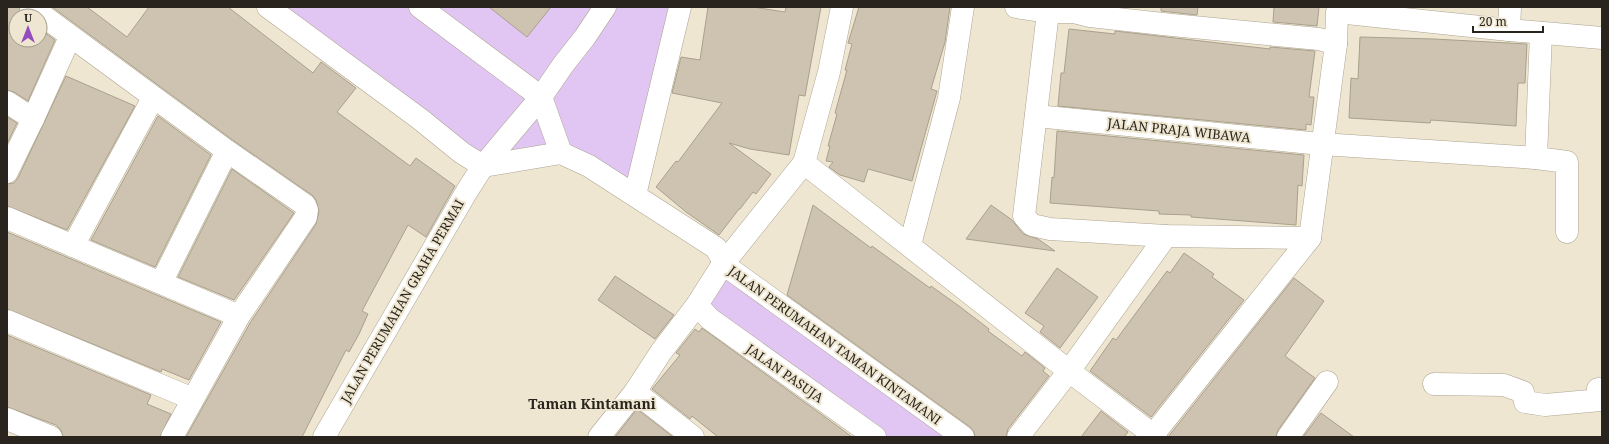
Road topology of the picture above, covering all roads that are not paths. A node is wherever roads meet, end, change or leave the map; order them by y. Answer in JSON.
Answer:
{"nodes":[{"id":1,"x":31,"y":7,"type":"edge"},
{"id":2,"x":268,"y":7,"type":"edge"},
{"id":3,"x":420,"y":7,"type":"edge"},
{"id":4,"x":605,"y":7,"type":"edge"},
{"id":5,"x":680,"y":7,"type":"edge"},
{"id":6,"x":842,"y":7,"type":"edge"},
{"id":7,"x":963,"y":7,"type":"edge"},
{"id":8,"x":1016,"y":7,"type":"edge"},
{"id":9,"x":1510,"y":7,"type":"edge"},
{"id":10,"x":1338,"y":10,"type":"edge"},
{"id":11,"x":1061,"y":11,"type":"edge"},
{"id":12,"x":1367,"y":11,"type":"edge"},
{"id":13,"x":1174,"y":16,"type":"edge"},
{"id":14,"x":1509,"y":30,"type":"junction"},
{"id":15,"x":1541,"y":33,"type":"junction"},
{"id":16,"x":70,"y":37,"type":"junction"},
{"id":17,"x":1602,"y":38,"type":"edge"},
{"id":18,"x":1336,"y":44,"type":"junction"},
{"id":19,"x":541,"y":96,"type":"junction"},
{"id":20,"x":153,"y":98,"type":"junction"},
{"id":21,"x":7,"y":102,"type":"edge"},
{"id":22,"x":1036,"y":116,"type":"junction"},
{"id":23,"x":33,"y":120,"type":"junction"},
{"id":24,"x":1321,"y":144,"type":"junction"},
{"id":25,"x":227,"y":151,"type":"junction"},
{"id":26,"x":561,"y":153,"type":"junction"},
{"id":27,"x":1536,"y":158,"type":"junction"},
{"id":28,"x":804,"y":164,"type":"junction"},
{"id":29,"x":483,"y":166,"type":"junction"},
{"id":30,"x":7,"y":172,"type":"edge"},
{"id":31,"x":634,"y":195,"type":"junction"},
{"id":32,"x":7,"y":218,"type":"edge"},
{"id":33,"x":1567,"y":232,"type":"dead end"},
{"id":34,"x":1166,"y":236,"type":"junction"},
{"id":35,"x":1310,"y":238,"type":"junction"},
{"id":36,"x":910,"y":245,"type":"junction"},
{"id":37,"x":73,"y":246,"type":"junction"},
{"id":38,"x":723,"y":264,"type":"junction"},
{"id":39,"x":161,"y":283,"type":"junction"},
{"id":40,"x":697,"y":305,"type":"junction"},
{"id":41,"x":239,"y":316,"type":"junction"},
{"id":42,"x":7,"y":320,"type":"edge"},
{"id":43,"x":1068,"y":371,"type":"junction"},
{"id":44,"x":1327,"y":382,"type":"dead end"},
{"id":45,"x":1434,"y":384,"type":"dead end"},
{"id":46,"x":1602,"y":389,"type":"edge"},
{"id":47,"x":634,"y":392,"type":"junction"},
{"id":48,"x":193,"y":399,"type":"junction"},
{"id":49,"x":7,"y":419,"type":"edge"},
{"id":50,"x":1155,"y":436,"type":"edge"},
{"id":51,"x":50,"y":437,"type":"edge"},
{"id":52,"x":172,"y":437,"type":"edge"},
{"id":53,"x":324,"y":437,"type":"edge"},
{"id":54,"x":599,"y":437,"type":"edge"},
{"id":55,"x":693,"y":437,"type":"edge"},
{"id":56,"x":875,"y":437,"type":"edge"},
{"id":57,"x":963,"y":437,"type":"edge"},
{"id":58,"x":1018,"y":437,"type":"edge"},
{"id":59,"x":1288,"y":437,"type":"edge"}],
"edges":[{"from":1,"to":16,"type":"street"},
{"from":2,"to":29,"type":"street"},
{"from":3,"to":19,"type":"street"},
{"from":4,"to":19,"type":"street","name":"JALAN PERUMAHAN GRAHA PERMAI"},
{"from":5,"to":31,"type":"street"},
{"from":6,"to":28,"type":"street"},
{"from":7,"to":36,"type":"street"},
{"from":8,"to":11,"type":"street"},
{"from":9,"to":14,"type":"street"},
{"from":10,"to":12,"type":"street"},
{"from":10,"to":18,"type":"street"},
{"from":11,"to":13,"type":"street"},
{"from":11,"to":22,"type":"street"},
{"from":12,"to":14,"type":"street"},
{"from":13,"to":18,"type":"street"},
{"from":14,"to":15,"type":"street"},
{"from":15,"to":17,"type":"street"},
{"from":15,"to":27,"type":"street"},
{"from":16,"to":20,"type":"street"},
{"from":16,"to":23,"type":"street"},
{"from":18,"to":24,"type":"street"},
{"from":19,"to":26,"type":"street"},
{"from":19,"to":29,"type":"street","name":"JALAN PERUMAHAN GRAHA PERMAI"},
{"from":20,"to":25,"type":"street"},
{"from":20,"to":37,"type":"street"},
{"from":21,"to":23,"type":"street"},
{"from":22,"to":24,"type":"street","name":"JALAN PRAJA WIBAWA"},
{"from":22,"to":34,"type":"street"},
{"from":23,"to":30,"type":"street"},
{"from":24,"to":27,"type":"street","name":"JALAN PRAJA WIBAWA"},
{"from":24,"to":35,"type":"street"},
{"from":25,"to":39,"type":"street"},
{"from":25,"to":41,"type":"street"},
{"from":26,"to":29,"type":"street"},
{"from":26,"to":31,"type":"street","name":"JALAN PERUMAHAN TAMAN KINTAMANI"},
{"from":27,"to":33,"type":"street","name":"JALAN PRAJA WIBAWA"},
{"from":28,"to":36,"type":"street"},
{"from":28,"to":38,"type":"street"},
{"from":29,"to":53,"type":"street","name":"JALAN PERUMAHAN GRAHA PERMAI"},
{"from":31,"to":38,"type":"street","name":"JALAN PERUMAHAN TAMAN KINTAMANI"},
{"from":32,"to":37,"type":"street"},
{"from":34,"to":35,"type":"street"},
{"from":34,"to":43,"type":"street"},
{"from":35,"to":50,"type":"street"},
{"from":36,"to":43,"type":"street"},
{"from":37,"to":39,"type":"street"},
{"from":38,"to":40,"type":"street"},
{"from":38,"to":57,"type":"street","name":"JALAN PERUMAHAN TAMAN KINTAMANI"},
{"from":39,"to":41,"type":"street"},
{"from":40,"to":47,"type":"street"},
{"from":40,"to":56,"type":"street","name":"JALAN PASUJA"},
{"from":41,"to":48,"type":"street"},
{"from":42,"to":48,"type":"street"},
{"from":43,"to":50,"type":"street"},
{"from":43,"to":58,"type":"street"},
{"from":44,"to":59,"type":"street"},
{"from":45,"to":46,"type":"street"},
{"from":47,"to":54,"type":"street"},
{"from":47,"to":55,"type":"street"},
{"from":48,"to":52,"type":"street"},
{"from":49,"to":51,"type":"street"}]}
